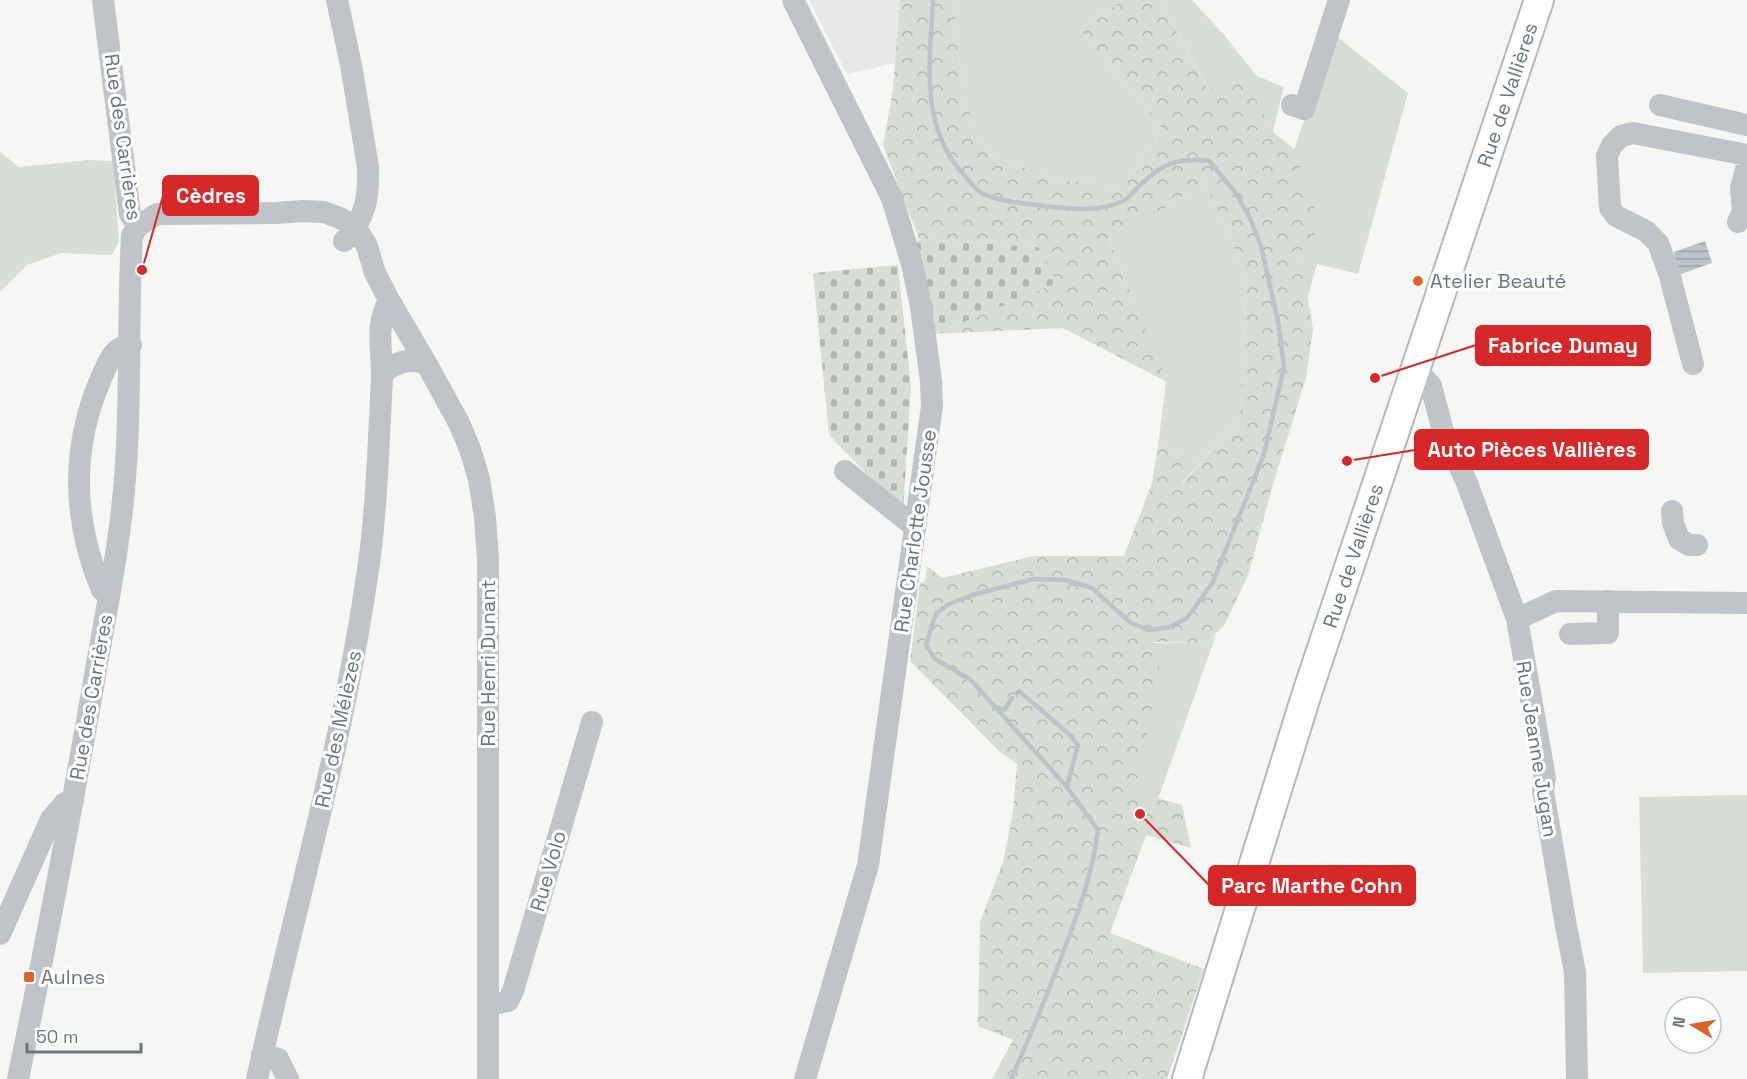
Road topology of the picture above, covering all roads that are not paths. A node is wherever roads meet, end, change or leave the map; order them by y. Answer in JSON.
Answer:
{"nodes":[{"id":1,"x":103,"y":0,"type":"edge"},
{"id":2,"x":337,"y":0,"type":"edge"},
{"id":3,"x":793,"y":0,"type":"edge"},
{"id":4,"x":1339,"y":0,"type":"edge"},
{"id":5,"x":1539,"y":0,"type":"edge"},
{"id":6,"x":1292,"y":105,"type":"dead end"},
{"id":7,"x":1660,"y":105,"type":"dead end"},
{"id":8,"x":1747,"y":125,"type":"edge"},
{"id":9,"x":1747,"y":155,"type":"edge"},
{"id":10,"x":1747,"y":165,"type":"edge"},
{"id":11,"x":1738,"y":222,"type":"dead end"},
{"id":12,"x":138,"y":226,"type":"junction"},
{"id":13,"x":343,"y":229,"type":"junction"},
{"id":14,"x":389,"y":300,"type":"junction"},
{"id":15,"x":408,"y":332,"type":"junction"},
{"id":16,"x":131,"y":345,"type":"junction"},
{"id":17,"x":426,"y":363,"type":"junction"},
{"id":18,"x":1693,"y":364,"type":"dead end"},
{"id":19,"x":382,"y":373,"type":"junction"},
{"id":20,"x":1413,"y":376,"type":"junction"},
{"id":21,"x":1403,"y":404,"type":"junction"},
{"id":22,"x":1443,"y":430,"type":"junction"},
{"id":23,"x":845,"y":471,"type":"dead end"},
{"id":24,"x":1672,"y":511,"type":"dead end"},
{"id":25,"x":915,"y":527,"type":"junction"},
{"id":26,"x":1697,"y":545,"type":"dead end"},
{"id":27,"x":109,"y":592,"type":"junction"},
{"id":28,"x":1608,"y":601,"type":"junction"},
{"id":29,"x":1747,"y":603,"type":"edge"},
{"id":30,"x":1516,"y":619,"type":"junction"},
{"id":31,"x":1570,"y":634,"type":"dead end"},
{"id":32,"x":592,"y":722,"type":"dead end"},
{"id":33,"x":73,"y":801,"type":"junction"},
{"id":34,"x":0,"y":934,"type":"edge"},
{"id":35,"x":489,"y":1005,"type":"junction"},
{"id":36,"x":262,"y":1054,"type":"junction"},
{"id":37,"x":18,"y":1079,"type":"edge"},
{"id":38,"x":257,"y":1079,"type":"edge"},
{"id":39,"x":288,"y":1079,"type":"edge"},
{"id":40,"x":488,"y":1079,"type":"edge"},
{"id":41,"x":805,"y":1079,"type":"edge"},
{"id":42,"x":1187,"y":1079,"type":"edge"},
{"id":43,"x":1577,"y":1079,"type":"edge"}],
"edges":[{"from":1,"to":12,"type":"street","name":"Rue des Carrières"},
{"from":2,"to":13,"type":"street"},
{"from":3,"to":25,"type":"street","name":"Rue Charlotte Jousse"},
{"from":4,"to":6,"type":"street"},
{"from":5,"to":20,"type":"main road","name":"Rue de Vallières"},
{"from":7,"to":8,"type":"street"},
{"from":9,"to":18,"type":"street"},
{"from":10,"to":11,"type":"street"},
{"from":12,"to":13,"type":"street"},
{"from":12,"to":16,"type":"street","name":"Rue des Carrières"},
{"from":13,"to":14,"type":"street","name":"Rue Henri Dunant"},
{"from":14,"to":15,"type":"street","name":"Rue Henri Dunant"},
{"from":14,"to":19,"type":"street","name":"Rue des Mélèzes"},
{"from":15,"to":17,"type":"street","name":"Rue Henri Dunant"},
{"from":15,"to":19,"type":"street","name":"Rue des Mélèzes"},
{"from":16,"to":27,"type":"street","name":"Rue des Carrières"},
{"from":16,"to":27,"type":"street","name":"Rue des Carrières"},
{"from":17,"to":19,"type":"street"},
{"from":17,"to":35,"type":"street","name":"Rue Henri Dunant"},
{"from":19,"to":36,"type":"street","name":"Rue des Mélèzes"},
{"from":20,"to":21,"type":"main road","name":"Rue de Vallières"},
{"from":20,"to":22,"type":"street","name":"Rue Jeanne Jugan"},
{"from":21,"to":22,"type":"street","name":"Rue Jeanne Jugan"},
{"from":21,"to":42,"type":"main road","name":"Rue de Vallières"},
{"from":22,"to":30,"type":"street","name":"Rue Jeanne Jugan"},
{"from":23,"to":25,"type":"street"},
{"from":24,"to":26,"type":"street"},
{"from":25,"to":41,"type":"street","name":"Rue Charlotte Jousse"},
{"from":27,"to":33,"type":"street","name":"Rue des Carrières"},
{"from":28,"to":29,"type":"street"},
{"from":28,"to":30,"type":"street"},
{"from":28,"to":31,"type":"street"},
{"from":30,"to":43,"type":"street","name":"Rue Jeanne Jugan"},
{"from":32,"to":35,"type":"street","name":"Rue Volo"},
{"from":33,"to":34,"type":"street","name":"Rue des Carrières"},
{"from":33,"to":37,"type":"street","name":"Rue des Carrières"},
{"from":35,"to":40,"type":"street","name":"Rue Henri Dunant"},
{"from":36,"to":38,"type":"street","name":"Rue des Mélèzes"},
{"from":36,"to":39,"type":"street"}]}
